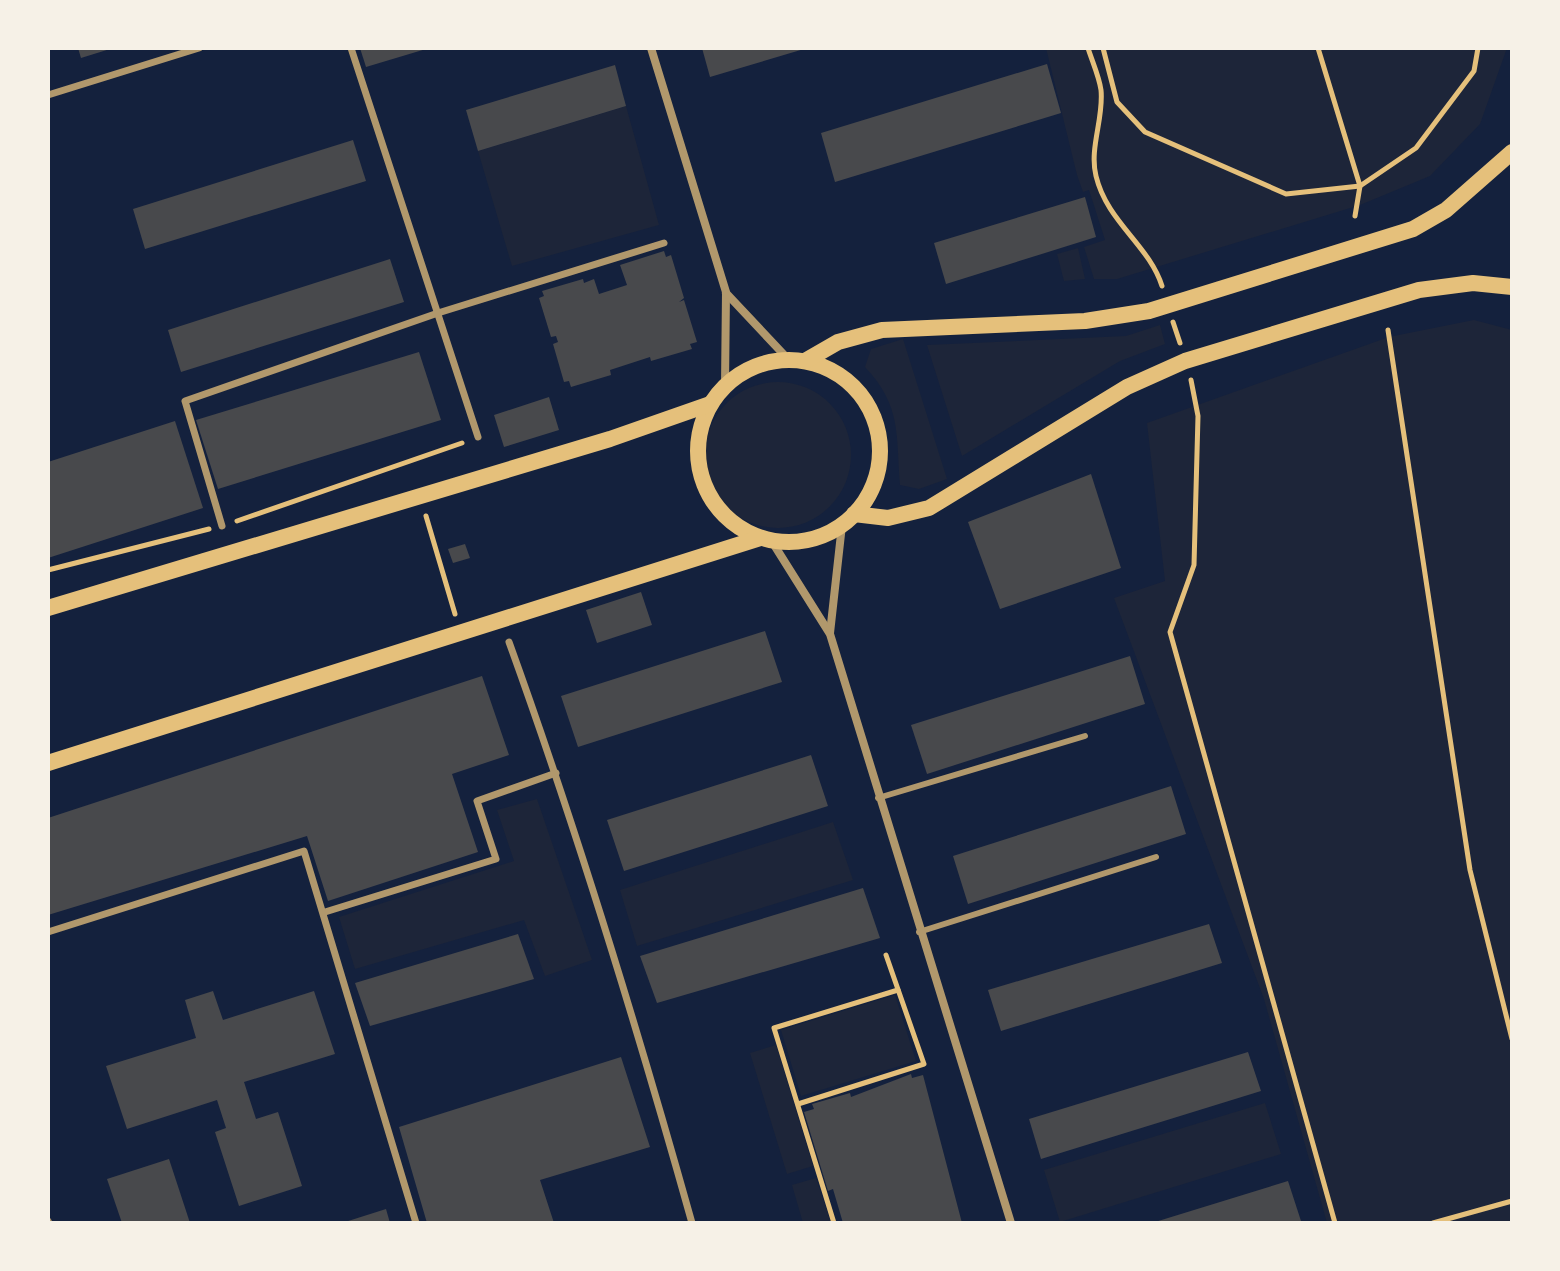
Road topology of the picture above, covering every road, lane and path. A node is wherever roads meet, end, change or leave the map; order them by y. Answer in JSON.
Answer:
{"nodes":[{"id":1,"x":199,"y":48,"type":"edge"},
{"id":2,"x":351,"y":48,"type":"edge"},
{"id":3,"x":651,"y":48,"type":"edge"},
{"id":4,"x":1088,"y":48,"type":"edge"},
{"id":5,"x":1103,"y":48,"type":"edge"},
{"id":6,"x":1318,"y":48,"type":"edge"},
{"id":7,"x":1478,"y":48,"type":"edge"},
{"id":8,"x":48,"y":95,"type":"edge"},
{"id":9,"x":1512,"y":152,"type":"edge"},
{"id":10,"x":1360,"y":186,"type":"junction"},
{"id":11,"x":1355,"y":216,"type":"dead end"},
{"id":12,"x":664,"y":243,"type":"dead end"},
{"id":13,"x":1159,"y":278,"type":"dead end"},
{"id":14,"x":1512,"y":287,"type":"edge"},
{"id":15,"x":726,"y":292,"type":"junction"},
{"id":16,"x":438,"y":313,"type":"junction"},
{"id":17,"x":1388,"y":330,"type":"dead end"},
{"id":18,"x":788,"y":359,"type":"junction"},
{"id":19,"x":805,"y":361,"type":"junction"},
{"id":20,"x":725,"y":385,"type":"junction"},
{"id":21,"x":1195,"y":392,"type":"dead end"},
{"id":22,"x":710,"y":404,"type":"junction"},
{"id":23,"x":478,"y":437,"type":"joint"},
{"id":24,"x":413,"y":461,"type":"junction"},
{"id":25,"x":420,"y":495,"type":"junction"},
{"id":26,"x":848,"y":520,"type":"junction"},
{"id":27,"x":222,"y":526,"type":"junction"},
{"id":28,"x":766,"y":539,"type":"junction"},
{"id":29,"x":48,"y":570,"type":"edge"},
{"id":30,"x":48,"y":608,"type":"edge"},
{"id":31,"x":460,"y":631,"type":"junction"},
{"id":32,"x":830,"y":634,"type":"junction"},
{"id":33,"x":509,"y":642,"type":"dead end"},
{"id":34,"x":1085,"y":736,"type":"dead end"},
{"id":35,"x":48,"y":763,"type":"edge"},
{"id":36,"x":556,"y":773,"type":"junction"},
{"id":37,"x":878,"y":798,"type":"junction"},
{"id":38,"x":1156,"y":857,"type":"dead end"},
{"id":39,"x":325,"y":912,"type":"junction"},
{"id":40,"x":48,"y":932,"type":"edge"},
{"id":41,"x":919,"y":932,"type":"junction"},
{"id":42,"x":886,"y":955,"type":"dead end"},
{"id":43,"x":898,"y":990,"type":"junction"},
{"id":44,"x":1512,"y":1039,"type":"edge"},
{"id":45,"x":798,"y":1104,"type":"junction"},
{"id":46,"x":1512,"y":1201,"type":"edge"},
{"id":47,"x":416,"y":1223,"type":"edge"},
{"id":48,"x":692,"y":1223,"type":"edge"},
{"id":49,"x":834,"y":1223,"type":"edge"},
{"id":50,"x":1011,"y":1223,"type":"edge"},
{"id":51,"x":1335,"y":1223,"type":"edge"},
{"id":52,"x":1433,"y":1223,"type":"edge"}],
"edges":[{"from":1,"to":8,"type":"street"},
{"from":2,"to":16,"type":"street"},
{"from":3,"to":15,"type":"street"},
{"from":4,"to":13,"type":"path"},
{"from":5,"to":10,"type":"path"},
{"from":6,"to":10,"type":"path"},
{"from":7,"to":10,"type":"path"},
{"from":9,"to":19,"type":"main road"},
{"from":10,"to":11,"type":"path"},
{"from":12,"to":16,"type":"street"},
{"from":14,"to":26,"type":"main road"},
{"from":15,"to":18,"type":"street"},
{"from":15,"to":20,"type":"street"},
{"from":16,"to":23,"type":"street"},
{"from":16,"to":27,"type":"street"},
{"from":17,"to":44,"type":"path"},
{"from":18,"to":19,"type":"main road"},
{"from":18,"to":20,"type":"main road"},
{"from":19,"to":26,"type":"main road"},
{"from":20,"to":22,"type":"main road"},
{"from":21,"to":51,"type":"path"},
{"from":22,"to":25,"type":"main road"},
{"from":22,"to":28,"type":"main road"},
{"from":23,"to":24,"type":"path"},
{"from":24,"to":25,"type":"path"},
{"from":24,"to":27,"type":"path"},
{"from":25,"to":30,"type":"main road"},
{"from":25,"to":31,"type":"path"},
{"from":26,"to":28,"type":"main road"},
{"from":26,"to":32,"type":"street"},
{"from":27,"to":29,"type":"path"},
{"from":28,"to":31,"type":"main road"},
{"from":28,"to":32,"type":"street"},
{"from":31,"to":35,"type":"main road"},
{"from":32,"to":37,"type":"street"},
{"from":33,"to":36,"type":"street"},
{"from":34,"to":37,"type":"lane"},
{"from":36,"to":39,"type":"street"},
{"from":36,"to":48,"type":"street"},
{"from":37,"to":41,"type":"street"},
{"from":38,"to":41,"type":"lane"},
{"from":39,"to":40,"type":"street"},
{"from":39,"to":47,"type":"street"},
{"from":41,"to":50,"type":"street"},
{"from":42,"to":43,"type":"path"},
{"from":43,"to":45,"type":"path"},
{"from":43,"to":45,"type":"path"},
{"from":45,"to":49,"type":"path"},
{"from":46,"to":52,"type":"path"}]}
